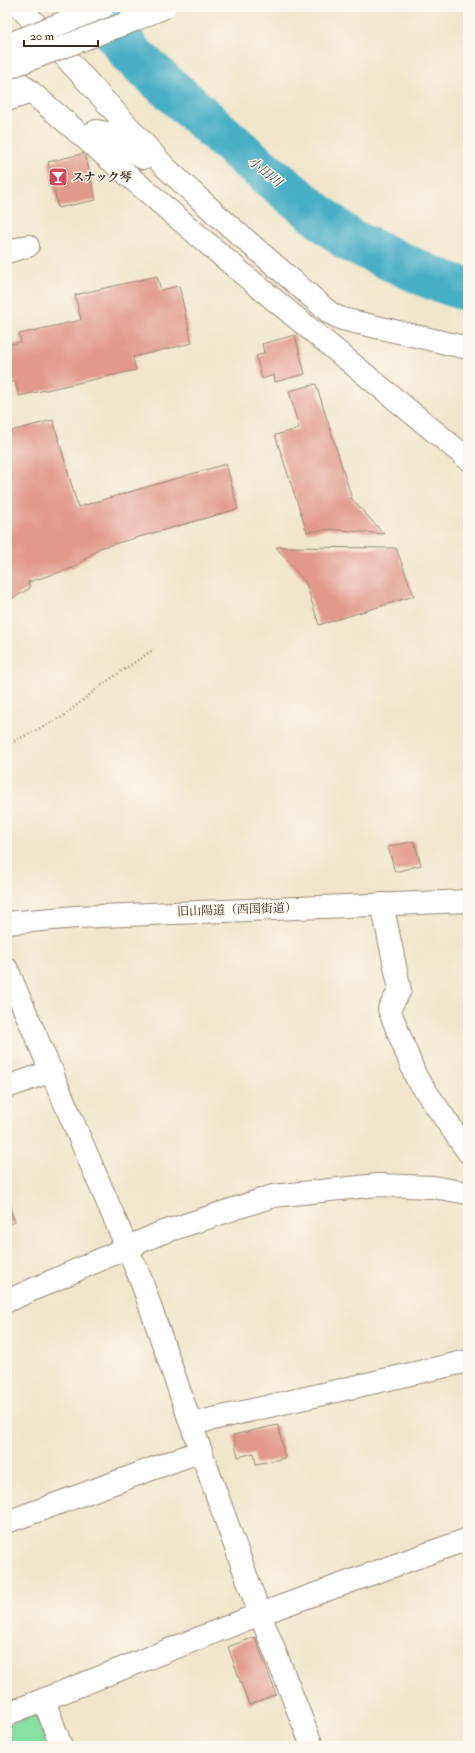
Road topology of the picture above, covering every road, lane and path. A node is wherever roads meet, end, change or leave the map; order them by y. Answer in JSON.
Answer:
{"nodes":[{"id":1,"x":20,"y":7,"type":"edge"},
{"id":2,"x":103,"y":7,"type":"edge"},
{"id":3,"x":165,"y":7,"type":"edge"},
{"id":4,"x":7,"y":45,"type":"edge"},
{"id":5,"x":7,"y":68,"type":"edge"},
{"id":6,"x":7,"y":73,"type":"edge"},
{"id":7,"x":31,"y":92,"type":"junction"},
{"id":8,"x":7,"y":100,"type":"edge"},
{"id":9,"x":85,"y":138,"type":"junction"},
{"id":10,"x":164,"y":166,"type":"junction"},
{"id":11,"x":28,"y":246,"type":"dead end"},
{"id":12,"x":7,"y":252,"type":"edge"},
{"id":13,"x":468,"y":348,"type":"edge"},
{"id":14,"x":468,"y":459,"type":"edge"},
{"id":15,"x":154,"y":649,"type":"dead end"},
{"id":16,"x":7,"y":745,"type":"edge"},
{"id":17,"x":468,"y":901,"type":"edge"},
{"id":18,"x":382,"y":904,"type":"junction"},
{"id":19,"x":7,"y":923,"type":"edge"},
{"id":20,"x":7,"y":969,"type":"edge"},
{"id":21,"x":52,"y":1071,"type":"junction"},
{"id":22,"x":7,"y":1087,"type":"edge"},
{"id":23,"x":468,"y":1152,"type":"edge"},
{"id":24,"x":468,"y":1193,"type":"edge"},
{"id":25,"x":127,"y":1248,"type":"junction"},
{"id":26,"x":7,"y":1301,"type":"edge"},
{"id":27,"x":468,"y":1361,"type":"edge"},
{"id":28,"x":191,"y":1424,"type":"junction"},
{"id":29,"x":201,"y":1451,"type":"junction"},
{"id":30,"x":7,"y":1522,"type":"edge"},
{"id":31,"x":468,"y":1539,"type":"edge"},
{"id":32,"x":260,"y":1614,"type":"junction"},
{"id":33,"x":44,"y":1700,"type":"junction"},
{"id":34,"x":7,"y":1714,"type":"edge"},
{"id":35,"x":62,"y":1746,"type":"edge"},
{"id":36,"x":312,"y":1746,"type":"edge"}],
"edges":[{"from":1,"to":10,"type":"main road"},
{"from":2,"to":4,"type":"main road","bridge":true},
{"from":3,"to":5,"type":"main road","bridge":true},
{"from":6,"to":7,"type":"main road"},
{"from":7,"to":8,"type":"main road"},
{"from":7,"to":9,"type":"main road"},
{"from":9,"to":10,"type":"main road"},
{"from":9,"to":14,"type":"main road"},
{"from":10,"to":13,"type":"main road"},
{"from":11,"to":12,"type":"main road"},
{"from":15,"to":16,"type":"path"},
{"from":17,"to":18,"type":"main road","name":"旧山陽道（西国街道）"},
{"from":18,"to":19,"type":"main road","name":"旧山陽道（西国街道）"},
{"from":18,"to":23,"type":"main road"},
{"from":20,"to":21,"type":"main road"},
{"from":21,"to":22,"type":"main road"},
{"from":21,"to":25,"type":"main road"},
{"from":24,"to":25,"type":"main road"},
{"from":25,"to":26,"type":"main road"},
{"from":25,"to":28,"type":"main road"},
{"from":27,"to":28,"type":"main road"},
{"from":28,"to":29,"type":"main road"},
{"from":29,"to":30,"type":"main road"},
{"from":29,"to":32,"type":"main road"},
{"from":31,"to":32,"type":"main road"},
{"from":32,"to":33,"type":"main road"},
{"from":32,"to":36,"type":"main road"},
{"from":33,"to":34,"type":"main road"},
{"from":33,"to":35,"type":"main road"}]}
